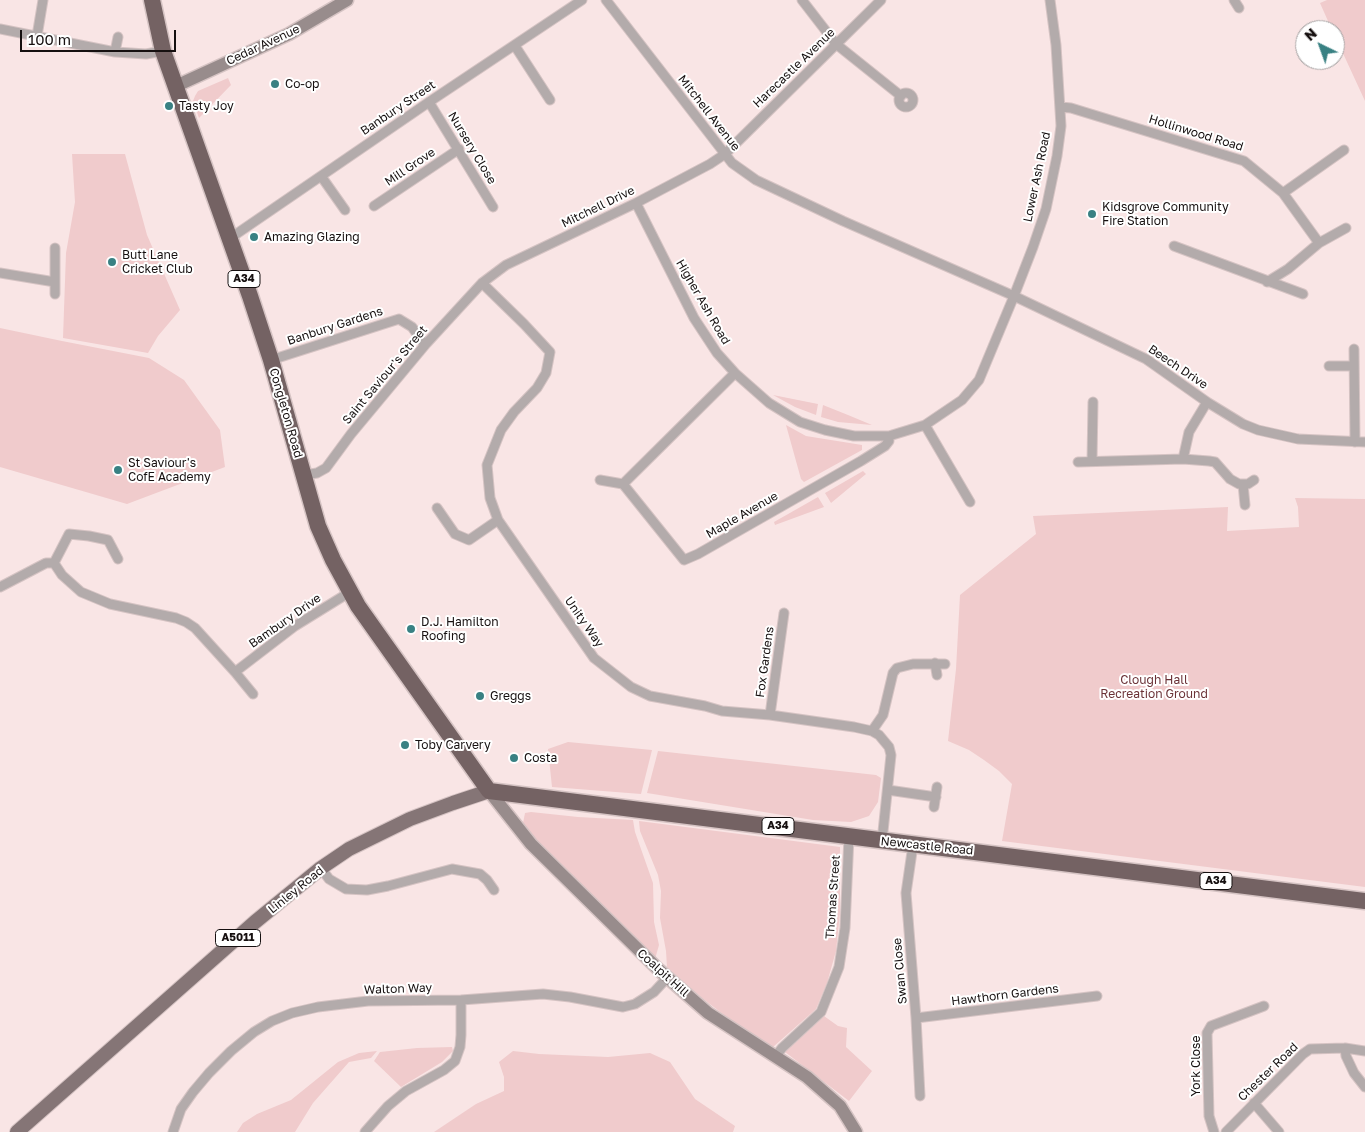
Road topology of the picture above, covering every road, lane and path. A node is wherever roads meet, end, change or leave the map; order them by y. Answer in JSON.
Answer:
{"nodes":[{"id":1,"x":43,"y":0,"type":"edge"},
{"id":2,"x":152,"y":0,"type":"edge"},
{"id":3,"x":347,"y":0,"type":"edge"},
{"id":4,"x":582,"y":0,"type":"edge"},
{"id":5,"x":606,"y":0,"type":"edge"},
{"id":6,"x":802,"y":0,"type":"edge"},
{"id":7,"x":881,"y":0,"type":"edge"},
{"id":8,"x":1050,"y":0,"type":"edge"},
{"id":9,"x":1234,"y":0,"type":"edge"},
{"id":10,"x":1239,"y":8,"type":"dead end"},
{"id":11,"x":0,"y":29,"type":"edge"},
{"id":12,"x":38,"y":36,"type":"junction"},
{"id":13,"x":118,"y":37,"type":"dead end"},
{"id":14,"x":836,"y":44,"type":"junction"},
{"id":15,"x":514,"y":46,"type":"junction"},
{"id":16,"x":163,"y":51,"type":"junction"},
{"id":17,"x":115,"y":52,"type":"junction"},
{"id":18,"x":176,"y":86,"type":"junction"},
{"id":19,"x":901,"y":96,"type":"dead end"},
{"id":20,"x":550,"y":100,"type":"dead end"},
{"id":21,"x":429,"y":102,"type":"junction"},
{"id":22,"x":1061,"y":107,"type":"junction"},
{"id":23,"x":459,"y":149,"type":"junction"},
{"id":24,"x":1344,"y":150,"type":"dead end"},
{"id":25,"x":725,"y":154,"type":"junction"},
{"id":26,"x":321,"y":176,"type":"junction"},
{"id":27,"x":1283,"y":193,"type":"junction"},
{"id":28,"x":636,"y":203,"type":"junction"},
{"id":29,"x":374,"y":206,"type":"dead end"},
{"id":30,"x":494,"y":207,"type":"dead end"},
{"id":31,"x":345,"y":210,"type":"dead end"},
{"id":32,"x":1346,"y":228,"type":"dead end"},
{"id":33,"x":229,"y":239,"type":"junction"},
{"id":34,"x":1319,"y":243,"type":"junction"},
{"id":35,"x":1174,"y":246,"type":"dead end"},
{"id":36,"x":55,"y":248,"type":"dead end"},
{"id":37,"x":929,"y":258,"type":"joint"},
{"id":38,"x":0,"y":273,"type":"edge"},
{"id":39,"x":55,"y":282,"type":"junction"},
{"id":40,"x":1267,"y":282,"type":"junction"},
{"id":41,"x":482,"y":283,"type":"junction"},
{"id":42,"x":55,"y":294,"type":"dead end"},
{"id":43,"x":1303,"y":294,"type":"dead end"},
{"id":44,"x":1014,"y":296,"type":"junction"},
{"id":45,"x":425,"y":345,"type":"junction"},
{"id":46,"x":1354,"y":349,"type":"dead end"},
{"id":47,"x":272,"y":360,"type":"junction"},
{"id":48,"x":1329,"y":366,"type":"dead end"},
{"id":49,"x":1354,"y":366,"type":"junction"},
{"id":50,"x":735,"y":373,"type":"junction"},
{"id":51,"x":1093,"y":402,"type":"dead end"},
{"id":52,"x":1208,"y":402,"type":"junction"},
{"id":53,"x":925,"y":425,"type":"junction"},
{"id":54,"x":889,"y":436,"type":"junction"},
{"id":55,"x":1355,"y":442,"type":"junction"},
{"id":56,"x":1365,"y":442,"type":"edge"},
{"id":57,"x":1183,"y":459,"type":"junction"},
{"id":58,"x":1092,"y":461,"type":"junction"},
{"id":59,"x":1078,"y":462,"type":"dead end"},
{"id":60,"x":304,"y":475,"type":"junction"},
{"id":61,"x":600,"y":480,"type":"dead end"},
{"id":62,"x":1254,"y":480,"type":"dead end"},
{"id":63,"x":623,"y":484,"type":"junction"},
{"id":64,"x":1243,"y":484,"type":"junction"},
{"id":65,"x":970,"y":502,"type":"dead end"},
{"id":66,"x":1245,"y":505,"type":"dead end"},
{"id":67,"x":437,"y":508,"type":"dead end"},
{"id":68,"x":498,"y":520,"type":"junction"},
{"id":69,"x":118,"y":559,"type":"dead end"},
{"id":70,"x":54,"y":563,"type":"junction"},
{"id":71,"x":0,"y":587,"type":"edge"},
{"id":72,"x":350,"y":592,"type":"junction"},
{"id":73,"x":784,"y":613,"type":"dead end"},
{"id":74,"x":935,"y":664,"type":"junction"},
{"id":75,"x":945,"y":664,"type":"dead end"},
{"id":76,"x":235,"y":672,"type":"junction"},
{"id":77,"x":937,"y":675,"type":"dead end"},
{"id":78,"x":253,"y":694,"type":"dead end"},
{"id":79,"x":770,"y":715,"type":"junction"},
{"id":80,"x":872,"y":731,"type":"junction"},
{"id":81,"x":938,"y":787,"type":"dead end"},
{"id":82,"x":888,"y":790,"type":"junction"},
{"id":83,"x":490,"y":791,"type":"junction"},
{"id":84,"x":523,"y":795,"type":"junction"},
{"id":85,"x":936,"y":796,"type":"junction"},
{"id":86,"x":934,"y":807,"type":"dead end"},
{"id":87,"x":512,"y":820,"type":"junction"},
{"id":88,"x":849,"y":836,"type":"junction"},
{"id":89,"x":882,"y":841,"type":"junction"},
{"id":90,"x":913,"y":845,"type":"junction"},
{"id":91,"x":321,"y":868,"type":"junction"},
{"id":92,"x":494,"y":890,"type":"dead end"},
{"id":93,"x":1365,"y":900,"type":"edge"},
{"id":94,"x":668,"y":978,"type":"junction"},
{"id":95,"x":1097,"y":996,"type":"dead end"},
{"id":96,"x":461,"y":1000,"type":"junction"},
{"id":97,"x":1264,"y":1006,"type":"dead end"},
{"id":98,"x":916,"y":1018,"type":"junction"},
{"id":99,"x":1345,"y":1048,"type":"junction"},
{"id":100,"x":1365,"y":1051,"type":"edge"},
{"id":101,"x":776,"y":1056,"type":"junction"},
{"id":102,"x":1365,"y":1088,"type":"edge"},
{"id":103,"x":920,"y":1096,"type":"dead end"},
{"id":104,"x":1254,"y":1103,"type":"junction"},
{"id":105,"x":17,"y":1132,"type":"edge"},
{"id":106,"x":173,"y":1132,"type":"edge"},
{"id":107,"x":365,"y":1132,"type":"edge"},
{"id":108,"x":856,"y":1132,"type":"edge"},
{"id":109,"x":1214,"y":1132,"type":"edge"},
{"id":110,"x":1226,"y":1132,"type":"edge"},
{"id":111,"x":1279,"y":1132,"type":"edge"}],
"edges":[{"from":1,"to":12,"type":"street"},
{"from":2,"to":16,"type":"highway","name":"Congleton Road","number":"A34"},
{"from":3,"to":18,"type":"street","name":"Cedar Avenue"},
{"from":4,"to":15,"type":"street","name":"Banbury Street"},
{"from":5,"to":25,"type":"street","name":"Mitchell Avenue"},
{"from":6,"to":14,"type":"street"},
{"from":7,"to":14,"type":"street","name":"Harecastle Avenue"},
{"from":8,"to":22,"type":"street","name":"Lower Ash Road"},
{"from":9,"to":10,"type":"street"},
{"from":11,"to":12,"type":"street"},
{"from":12,"to":17,"type":"street"},
{"from":13,"to":17,"type":"street"},
{"from":14,"to":19,"type":"street"},
{"from":14,"to":25,"type":"street","name":"Harecastle Avenue"},
{"from":15,"to":20,"type":"street"},
{"from":15,"to":21,"type":"street","name":"Banbury Street"},
{"from":16,"to":17,"type":"street"},
{"from":16,"to":18,"type":"highway","name":"Congleton Road","number":"A34"},
{"from":18,"to":33,"type":"highway","name":"Congleton Road","number":"A34"},
{"from":21,"to":23,"type":"street","name":"Nursery Close"},
{"from":21,"to":26,"type":"street","name":"Banbury Street"},
{"from":22,"to":27,"type":"street","name":"Hollinwood Road"},
{"from":22,"to":44,"type":"street","name":"Lower Ash Road"},
{"from":23,"to":29,"type":"street","name":"Mill Grove"},
{"from":23,"to":30,"type":"street","name":"Nursery Close"},
{"from":24,"to":27,"type":"street"},
{"from":25,"to":28,"type":"street","name":"Mitchell Drive"},
{"from":25,"to":37,"type":"street","name":"Mitchell Avenue"},
{"from":26,"to":31,"type":"street"},
{"from":26,"to":33,"type":"street","name":"Banbury Street"},
{"from":27,"to":34,"type":"street","name":"Hollinwood Road"},
{"from":28,"to":41,"type":"street","name":"Mitchell Drive"},
{"from":28,"to":50,"type":"street","name":"Higher Ash Road"},
{"from":32,"to":34,"type":"street"},
{"from":33,"to":47,"type":"highway","name":"Congleton Road","number":"A34"},
{"from":34,"to":40,"type":"street"},
{"from":35,"to":40,"type":"street"},
{"from":36,"to":39,"type":"street"},
{"from":37,"to":44,"type":"street","name":"Beech Drive"},
{"from":38,"to":39,"type":"street"},
{"from":39,"to":42,"type":"street"},
{"from":40,"to":43,"type":"street"},
{"from":41,"to":45,"type":"street","name":"Saint Saviour's Street"},
{"from":41,"to":68,"type":"street","name":"Unity Way"},
{"from":44,"to":52,"type":"street","name":"Beech Drive"},
{"from":44,"to":53,"type":"street","name":"Higher Ash Road"},
{"from":45,"to":47,"type":"street","name":"Banbury Gardens"},
{"from":45,"to":60,"type":"street","name":"Saint Saviour's Street"},
{"from":46,"to":49,"type":"street"},
{"from":47,"to":60,"type":"highway","name":"Congleton Road","number":"A34"},
{"from":48,"to":49,"type":"street"},
{"from":49,"to":55,"type":"street"},
{"from":50,"to":54,"type":"street","name":"Higher Ash Road"},
{"from":50,"to":63,"type":"street"},
{"from":51,"to":58,"type":"street"},
{"from":52,"to":55,"type":"street","name":"Beech Drive"},
{"from":52,"to":57,"type":"street"},
{"from":53,"to":54,"type":"street","name":"Higher Ash Road"},
{"from":53,"to":65,"type":"street"},
{"from":54,"to":63,"type":"street","name":"Maple Avenue"},
{"from":55,"to":56,"type":"street","name":"Beech Drive"},
{"from":57,"to":58,"type":"street"},
{"from":57,"to":64,"type":"street"},
{"from":58,"to":59,"type":"street"},
{"from":60,"to":72,"type":"highway","name":"Congleton Road","number":"A34"},
{"from":61,"to":63,"type":"street"},
{"from":62,"to":64,"type":"street"},
{"from":64,"to":66,"type":"street"},
{"from":67,"to":68,"type":"street"},
{"from":68,"to":79,"type":"street","name":"Unity Way"},
{"from":69,"to":70,"type":"street"},
{"from":70,"to":71,"type":"street"},
{"from":70,"to":76,"type":"street"},
{"from":72,"to":76,"type":"street","name":"Bambury Drive"},
{"from":72,"to":83,"type":"highway","name":"Congleton Road","number":"A34"},
{"from":73,"to":79,"type":"street","name":"Fox Gardens"},
{"from":74,"to":75,"type":"street"},
{"from":74,"to":77,"type":"street"},
{"from":74,"to":80,"type":"street"},
{"from":76,"to":78,"type":"street"},
{"from":79,"to":80,"type":"street","name":"Unity Way"},
{"from":80,"to":82,"type":"street"},
{"from":81,"to":85,"type":"street"},
{"from":82,"to":85,"type":"street"},
{"from":82,"to":89,"type":"street"},
{"from":83,"to":84,"type":"highway","name":"Newcastle Road","number":"A34"},
{"from":83,"to":87,"type":"street","name":"Coalpit Hill"},
{"from":83,"to":91,"type":"main road","name":"Linley Road","number":"A5011"},
{"from":84,"to":87,"type":"street"},
{"from":84,"to":88,"type":"highway","name":"Newcastle Road","number":"A34"},
{"from":85,"to":86,"type":"street"},
{"from":87,"to":94,"type":"street","name":"Coalpit Hill"},
{"from":88,"to":89,"type":"highway","name":"Newcastle Road","number":"A34"},
{"from":88,"to":101,"type":"street","name":"Thomas Street"},
{"from":89,"to":90,"type":"highway","name":"Newcastle Road","number":"A34"},
{"from":90,"to":93,"type":"highway","name":"Newcastle Road","number":"A34"},
{"from":90,"to":98,"type":"street","name":"Swan Close"},
{"from":91,"to":92,"type":"street"},
{"from":91,"to":105,"type":"main road","name":"Linley Road","number":"A5011"},
{"from":94,"to":96,"type":"street","name":"Walton Way"},
{"from":94,"to":101,"type":"street","name":"Coalpit Hill"},
{"from":95,"to":98,"type":"street","name":"Hawthorn Gardens"},
{"from":96,"to":106,"type":"street","name":"Walton Way"},
{"from":96,"to":107,"type":"street"},
{"from":97,"to":109,"type":"street","name":"York Close"},
{"from":98,"to":103,"type":"street","name":"Swan Close"},
{"from":99,"to":100,"type":"street","name":"Chester Road"},
{"from":99,"to":102,"type":"street"},
{"from":99,"to":104,"type":"street","name":"Chester Road"},
{"from":101,"to":108,"type":"street","name":"Coalpit Hill"},
{"from":104,"to":110,"type":"street","name":"Chester Road"},
{"from":104,"to":111,"type":"street"}]}
